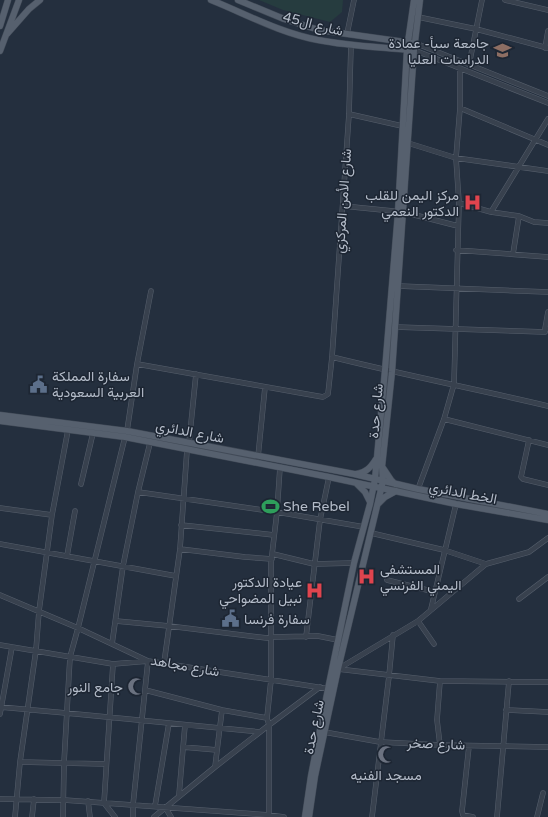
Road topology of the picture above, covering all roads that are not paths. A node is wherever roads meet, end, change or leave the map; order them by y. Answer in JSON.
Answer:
{"nodes":[{"id":1,"x":8,"y":0,"type":"edge"},
{"id":2,"x":19,"y":0,"type":"edge"},
{"id":3,"x":40,"y":0,"type":"edge"},
{"id":4,"x":211,"y":0,"type":"edge"},
{"id":5,"x":238,"y":0,"type":"edge"},
{"id":6,"x":354,"y":0,"type":"edge"},
{"id":7,"x":414,"y":0,"type":"edge"},
{"id":8,"x":420,"y":0,"type":"edge"},
{"id":9,"x":482,"y":0,"type":"edge"},
{"id":10,"x":505,"y":0,"type":"edge"},
{"id":11,"x":517,"y":1,"type":"edge"},
{"id":12,"x":548,"y":10,"type":"edge"},
{"id":13,"x":418,"y":17,"type":"junction"},
{"id":14,"x":284,"y":19,"type":"junction"},
{"id":15,"x":0,"y":26,"type":"edge"},
{"id":16,"x":280,"y":29,"type":"junction"},
{"id":17,"x":476,"y":29,"type":"junction"},
{"id":18,"x":548,"y":31,"type":"edge"},
{"id":19,"x":347,"y":34,"type":"junction"},
{"id":20,"x":4,"y":36,"type":"junction"},
{"id":21,"x":408,"y":42,"type":"junction"},
{"id":22,"x":415,"y":43,"type":"junction"},
{"id":23,"x":351,"y":45,"type":"junction"},
{"id":24,"x":546,"y":48,"type":"edge"},
{"id":25,"x":411,"y":50,"type":"junction"},
{"id":26,"x":0,"y":51,"type":"edge"},
{"id":27,"x":469,"y":65,"type":"junction"},
{"id":28,"x":460,"y":68,"type":"junction"},
{"id":29,"x":548,"y":96,"type":"edge"},
{"id":30,"x":548,"y":103,"type":"edge"},
{"id":31,"x":460,"y":108,"type":"junction"},
{"id":32,"x":349,"y":114,"type":"junction"},
{"id":33,"x":548,"y":119,"type":"edge"},
{"id":34,"x":402,"y":126,"type":"junction"},
{"id":35,"x":534,"y":140,"type":"junction"},
{"id":36,"x":408,"y":143,"type":"junction"},
{"id":37,"x":548,"y":145,"type":"edge"},
{"id":38,"x":456,"y":158,"type":"junction"},
{"id":39,"x":518,"y":166,"type":"junction"},
{"id":40,"x":548,"y":171,"type":"edge"},
{"id":41,"x":459,"y":203,"type":"junction"},
{"id":42,"x":343,"y":206,"type":"junction"},
{"id":43,"x":400,"y":212,"type":"junction"},
{"id":44,"x":491,"y":212,"type":"junction"},
{"id":45,"x":519,"y":216,"type":"junction"},
{"id":46,"x":548,"y":224,"type":"edge"},
{"id":47,"x":458,"y":226,"type":"junction"},
{"id":48,"x":456,"y":250,"type":"junction"},
{"id":49,"x":513,"y":254,"type":"junction"},
{"id":50,"x":548,"y":257,"type":"edge"},
{"id":51,"x":398,"y":286,"type":"junction"},
{"id":52,"x":456,"y":287,"type":"junction"},
{"id":53,"x":150,"y":290,"type":"dead end"},
{"id":54,"x":548,"y":292,"type":"edge"},
{"id":55,"x":548,"y":312,"type":"edge"},
{"id":56,"x":395,"y":327,"type":"junction"},
{"id":57,"x":456,"y":329,"type":"junction"},
{"id":58,"x":547,"y":329,"type":"edge"},
{"id":59,"x":332,"y":357,"type":"junction"},
{"id":60,"x":137,"y":364,"type":"junction"},
{"id":61,"x":388,"y":371,"type":"junction"},
{"id":62,"x":196,"y":374,"type":"junction"},
{"id":63,"x":454,"y":384,"type":"junction"},
{"id":64,"x":265,"y":387,"type":"junction"},
{"id":65,"x":548,"y":406,"type":"edge"},
{"id":66,"x":0,"y":415,"type":"edge"},
{"id":67,"x":14,"y":416,"type":"junction"},
{"id":68,"x":21,"y":417,"type":"junction"},
{"id":69,"x":444,"y":419,"type":"junction"},
{"id":70,"x":0,"y":421,"type":"edge"},
{"id":71,"x":12,"y":423,"type":"junction"},
{"id":72,"x":19,"y":424,"type":"junction"},
{"id":73,"x":68,"y":430,"type":"junction"},
{"id":74,"x":93,"y":433,"type":"junction"},
{"id":75,"x":126,"y":434,"type":"junction"},
{"id":76,"x":529,"y":440,"type":"junction"},
{"id":77,"x":150,"y":443,"type":"junction"},
{"id":78,"x":189,"y":443,"type":"junction"},
{"id":79,"x":548,"y":444,"type":"edge"},
{"id":80,"x":187,"y":450,"type":"junction"},
{"id":81,"x":258,"y":457,"type":"junction"},
{"id":82,"x":376,"y":458,"type":"junction"},
{"id":83,"x":280,"y":467,"type":"junction"},
{"id":84,"x":382,"y":467,"type":"junction"},
{"id":85,"x":354,"y":474,"type":"junction"},
{"id":86,"x":329,"y":477,"type":"junction"},
{"id":87,"x":375,"y":479,"type":"junction"},
{"id":88,"x":383,"y":481,"type":"junction"},
{"id":89,"x":356,"y":483,"type":"junction"},
{"id":90,"x":80,"y":484,"type":"dead end"},
{"id":91,"x":395,"y":484,"type":"junction"},
{"id":92,"x":548,"y":485,"type":"edge"},
{"id":93,"x":374,"y":486,"type":"junction"},
{"id":94,"x":382,"y":488,"type":"junction"},
{"id":95,"x":418,"y":489,"type":"junction"},
{"id":96,"x":396,"y":491,"type":"junction"},
{"id":97,"x":138,"y":492,"type":"junction"},
{"id":98,"x":183,"y":499,"type":"junction"},
{"id":99,"x":370,"y":504,"type":"junction"},
{"id":100,"x":456,"y":504,"type":"junction"},
{"id":101,"x":377,"y":505,"type":"junction"},
{"id":102,"x":0,"y":508,"type":"edge"},
{"id":103,"x":75,"y":511,"type":"dead end"},
{"id":104,"x":277,"y":512,"type":"junction"},
{"id":105,"x":548,"y":514,"type":"edge"},
{"id":106,"x":52,"y":515,"type":"junction"},
{"id":107,"x":320,"y":520,"type":"junction"},
{"id":108,"x":548,"y":520,"type":"edge"},
{"id":109,"x":181,"y":525,"type":"junction"},
{"id":110,"x":364,"y":527,"type":"junction"},
{"id":111,"x":371,"y":533,"type":"junction"},
{"id":112,"x":274,"y":535,"type":"junction"},
{"id":113,"x":548,"y":538,"type":"edge"},
{"id":114,"x":0,"y":544,"type":"edge"},
{"id":115,"x":180,"y":549,"type":"junction"},
{"id":116,"x":444,"y":550,"type":"junction"},
{"id":117,"x":48,"y":552,"type":"junction"},
{"id":118,"x":67,"y":556,"type":"junction"},
{"id":119,"x":272,"y":556,"type":"junction"},
{"id":120,"x":95,"y":561,"type":"junction"},
{"id":121,"x":354,"y":563,"type":"junction"},
{"id":122,"x":314,"y":564,"type":"junction"},
{"id":123,"x":486,"y":564,"type":"junction"},
{"id":124,"x":123,"y":566,"type":"junction"},
{"id":125,"x":176,"y":576,"type":"junction"},
{"id":126,"x":548,"y":577,"type":"edge"},
{"id":127,"x":386,"y":580,"type":"dead end"},
{"id":128,"x":435,"y":592,"type":"junction"},
{"id":129,"x":0,"y":595,"type":"edge"},
{"id":130,"x":519,"y":599,"type":"dead end"},
{"id":131,"x":431,"y":609,"type":"junction"},
{"id":132,"x":39,"y":611,"type":"junction"},
{"id":133,"x":116,"y":621,"type":"junction"},
{"id":134,"x":418,"y":621,"type":"junction"},
{"id":135,"x":170,"y":626,"type":"junction"},
{"id":136,"x":78,"y":628,"type":"junction"},
{"id":137,"x":393,"y":635,"type":"junction"},
{"id":138,"x":272,"y":637,"type":"junction"},
{"id":139,"x":306,"y":637,"type":"junction"},
{"id":140,"x":338,"y":640,"type":"junction"},
{"id":141,"x":112,"y":644,"type":"junction"},
{"id":142,"x":434,"y":644,"type":"dead end"},
{"id":143,"x":0,"y":645,"type":"edge"},
{"id":144,"x":12,"y":647,"type":"junction"},
{"id":145,"x":36,"y":650,"type":"junction"},
{"id":146,"x":70,"y":657,"type":"junction"},
{"id":147,"x":148,"y":661,"type":"junction"},
{"id":148,"x":164,"y":663,"type":"junction"},
{"id":149,"x":113,"y":664,"type":"junction"},
{"id":150,"x":338,"y":669,"type":"junction"},
{"id":151,"x":389,"y":676,"type":"junction"},
{"id":152,"x":271,"y":680,"type":"junction"},
{"id":153,"x":440,"y":681,"type":"junction"},
{"id":154,"x":509,"y":681,"type":"junction"},
{"id":155,"x":548,"y":682,"type":"edge"},
{"id":156,"x":320,"y":687,"type":"junction"},
{"id":157,"x":331,"y":689,"type":"junction"},
{"id":158,"x":146,"y":690,"type":"junction"},
{"id":159,"x":0,"y":707,"type":"edge"},
{"id":160,"x":27,"y":710,"type":"junction"},
{"id":161,"x":222,"y":710,"type":"junction"},
{"id":162,"x":506,"y":710,"type":"junction"},
{"id":163,"x":548,"y":712,"type":"edge"},
{"id":164,"x":66,"y":713,"type":"junction"},
{"id":165,"x":0,"y":714,"type":"edge"},
{"id":166,"x":109,"y":717,"type":"junction"},
{"id":167,"x":267,"y":718,"type":"junction"},
{"id":168,"x":141,"y":720,"type":"junction"},
{"id":169,"x":169,"y":723,"type":"junction"},
{"id":170,"x":269,"y":724,"type":"junction"},
{"id":171,"x":185,"y":725,"type":"junction"},
{"id":172,"x":219,"y":728,"type":"junction"},
{"id":173,"x":260,"y":732,"type":"junction"},
{"id":174,"x":324,"y":732,"type":"junction"},
{"id":175,"x":380,"y":742,"type":"junction"},
{"id":176,"x":440,"y":745,"type":"junction"},
{"id":177,"x":469,"y":746,"type":"junction"},
{"id":178,"x":503,"y":746,"type":"junction"},
{"id":179,"x":183,"y":747,"type":"junction"},
{"id":180,"x":548,"y":747,"type":"edge"},
{"id":181,"x":217,"y":750,"type":"junction"},
{"id":182,"x":20,"y":762,"type":"junction"},
{"id":183,"x":64,"y":763,"type":"junction"},
{"id":184,"x":106,"y":764,"type":"junction"},
{"id":185,"x":215,"y":767,"type":"junction"},
{"id":186,"x":543,"y":793,"type":"dead end"},
{"id":187,"x":179,"y":795,"type":"junction"},
{"id":188,"x":0,"y":799,"type":"edge"},
{"id":189,"x":17,"y":799,"type":"junction"},
{"id":190,"x":34,"y":799,"type":"junction"},
{"id":191,"x":64,"y":800,"type":"junction"},
{"id":192,"x":88,"y":801,"type":"junction"},
{"id":193,"x":104,"y":802,"type":"junction"},
{"id":194,"x":133,"y":805,"type":"junction"},
{"id":195,"x":155,"y":806,"type":"junction"},
{"id":196,"x":164,"y":807,"type":"junction"},
{"id":197,"x":269,"y":816,"type":"edge"},
{"id":198,"x":15,"y":817,"type":"edge"},
{"id":199,"x":32,"y":817,"type":"edge"},
{"id":200,"x":63,"y":817,"type":"edge"},
{"id":201,"x":90,"y":817,"type":"edge"},
{"id":202,"x":114,"y":817,"type":"edge"},
{"id":203,"x":133,"y":817,"type":"edge"},
{"id":204,"x":154,"y":817,"type":"edge"},
{"id":205,"x":171,"y":817,"type":"edge"},
{"id":206,"x":284,"y":817,"type":"edge"},
{"id":207,"x":304,"y":817,"type":"edge"},
{"id":208,"x":309,"y":817,"type":"edge"},
{"id":209,"x":372,"y":817,"type":"edge"},
{"id":210,"x":473,"y":817,"type":"edge"},
{"id":211,"x":497,"y":817,"type":"edge"},
{"id":212,"x":537,"y":817,"type":"edge"}],
"edges":[{"from":1,"to":15,"type":"main road"},
{"from":2,"to":20,"type":"main road"},
{"from":3,"to":20,"type":"main road"},
{"from":4,"to":16,"type":"main road","name":"شارع ال45"},
{"from":5,"to":14,"type":"main road","name":"شارع ال45"},
{"from":6,"to":19,"type":"street"},
{"from":7,"to":21,"type":"main road","name":"شارع حدة"},
{"from":8,"to":13,"type":"main road","name":"شارع حدة"},
{"from":9,"to":17,"type":"street"},
{"from":10,"to":11,"type":"street"},
{"from":11,"to":12,"type":"street"},
{"from":13,"to":17,"type":"street"},
{"from":13,"to":22,"type":"main road","name":"شارع حدة"},
{"from":14,"to":16,"type":"main road"},
{"from":14,"to":19,"type":"main road","name":"شارع ال45"},
{"from":16,"to":23,"type":"main road","name":"شارع ال45"},
{"from":17,"to":24,"type":"street"},
{"from":17,"to":27,"type":"street"},
{"from":18,"to":24,"type":"street"},
{"from":19,"to":21,"type":"main road","name":"شارع ال45"},
{"from":20,"to":26,"type":"main road"},
{"from":21,"to":22,"type":"main road","name":"شارع ال45"},
{"from":21,"to":25,"type":"main road","name":"شارع حدة"},
{"from":22,"to":25,"type":"main road","name":"شارع حدة"},
{"from":22,"to":27,"type":"street"},
{"from":23,"to":25,"type":"main road","name":"شارع ال45"},
{"from":23,"to":32,"type":"street","name":"شارع الأمن المركزي"},
{"from":25,"to":28,"type":"street"},
{"from":25,"to":34,"type":"main road","name":"شارع حدة"},
{"from":25,"to":36,"type":"main road","name":"شارع حدة"},
{"from":27,"to":29,"type":"street"},
{"from":28,"to":30,"type":"street"},
{"from":28,"to":31,"type":"street"},
{"from":31,"to":35,"type":"street"},
{"from":31,"to":38,"type":"street"},
{"from":32,"to":34,"type":"street"},
{"from":32,"to":42,"type":"street","name":"شارع الأمن المركزي"},
{"from":33,"to":35,"type":"street"},
{"from":34,"to":43,"type":"main road","name":"شارع حدة"},
{"from":35,"to":37,"type":"street"},
{"from":35,"to":39,"type":"street"},
{"from":36,"to":38,"type":"street"},
{"from":36,"to":43,"type":"main road","name":"شارع حدة"},
{"from":38,"to":39,"type":"street"},
{"from":38,"to":41,"type":"street"},
{"from":39,"to":40,"type":"street"},
{"from":39,"to":44,"type":"street"},
{"from":41,"to":44,"type":"street"},
{"from":41,"to":47,"type":"street"},
{"from":42,"to":43,"type":"street"},
{"from":42,"to":59,"type":"street","name":"شارع الأمن المركزي"},
{"from":43,"to":47,"type":"street"},
{"from":43,"to":51,"type":"main road","name":"شارع حدة"},
{"from":43,"to":61,"type":"main road","name":"شارع حدة"},
{"from":44,"to":45,"type":"street"},
{"from":45,"to":46,"type":"street"},
{"from":45,"to":49,"type":"street"},
{"from":47,"to":48,"type":"street"},
{"from":48,"to":49,"type":"street"},
{"from":48,"to":52,"type":"street"},
{"from":49,"to":50,"type":"street"},
{"from":51,"to":52,"type":"street"},
{"from":51,"to":56,"type":"main road","name":"شارع حدة"},
{"from":52,"to":54,"type":"street"},
{"from":52,"to":57,"type":"street"},
{"from":53,"to":60,"type":"street"},
{"from":55,"to":58,"type":"street"},
{"from":56,"to":57,"type":"street"},
{"from":56,"to":61,"type":"main road","name":"شارع حدة"},
{"from":57,"to":58,"type":"street"},
{"from":57,"to":63,"type":"street"},
{"from":59,"to":61,"type":"street"},
{"from":59,"to":64,"type":"street","name":"شارع الأمن المركزي"},
{"from":60,"to":62,"type":"street"},
{"from":60,"to":75,"type":"street"},
{"from":61,"to":63,"type":"street"},
{"from":61,"to":82,"type":"main road","name":"شارع حدة"},
{"from":61,"to":84,"type":"main road","name":"شارع حدة"},
{"from":62,"to":64,"type":"street"},
{"from":62,"to":78,"type":"street"},
{"from":63,"to":65,"type":"street"},
{"from":63,"to":69,"type":"street"},
{"from":64,"to":81,"type":"street"},
{"from":66,"to":67,"type":"main road","name":"شارع الدائري"},
{"from":67,"to":68,"type":"main road","name":"شارع الدائري"},
{"from":67,"to":71,"type":"main road"},
{"from":68,"to":72,"type":"main road"},
{"from":68,"to":75,"type":"main road","name":"شارع الدائري"},
{"from":69,"to":76,"type":"street"},
{"from":69,"to":95,"type":"street"},
{"from":70,"to":71,"type":"main road","name":"شارع الدائري"},
{"from":71,"to":72,"type":"main road","name":"شارع الدائري"},
{"from":72,"to":73,"type":"main road","name":"شارع الدائري"},
{"from":73,"to":74,"type":"main road","name":"شارع الدائري"},
{"from":73,"to":106,"type":"street"},
{"from":74,"to":75,"type":"main road","name":"شارع الدائري"},
{"from":74,"to":90,"type":"street"},
{"from":75,"to":77,"type":"main road","name":"شارع الدائري"},
{"from":75,"to":78,"type":"main road","name":"شارع الدائري"},
{"from":75,"to":120,"type":"street"},
{"from":76,"to":79,"type":"street"},
{"from":76,"to":92,"type":"street"},
{"from":77,"to":80,"type":"main road","name":"شارع الدائري"},
{"from":77,"to":97,"type":"street"},
{"from":78,"to":81,"type":"main road","name":"شارع الدائري"},
{"from":80,"to":83,"type":"main road","name":"شارع الدائري"},
{"from":80,"to":98,"type":"street"},
{"from":81,"to":85,"type":"main road","name":"شارع الدائري"},
{"from":82,"to":85,"type":"main road"},
{"from":82,"to":87,"type":"main road","name":"شارع حدة"},
{"from":83,"to":86,"type":"main road","name":"شارع الدائري"},
{"from":83,"to":104,"type":"street"},
{"from":84,"to":88,"type":"main road","name":"شارع حدة"},
{"from":84,"to":91,"type":"main road"},
{"from":85,"to":87,"type":"main road","name":"شارع الدائري"},
{"from":86,"to":89,"type":"main road","name":"شارع الدائري"},
{"from":86,"to":107,"type":"street"},
{"from":87,"to":88,"type":"main road","name":"الخط الدائري"},
{"from":87,"to":93,"type":"main road","name":"شارع حدة"},
{"from":88,"to":91,"type":"main road","name":"الخط الدائري"},
{"from":88,"to":94,"type":"main road","name":"شارع حدة"},
{"from":89,"to":93,"type":"main road","name":"شارع الدائري"},
{"from":89,"to":99,"type":"main road"},
{"from":91,"to":95,"type":"main road","name":"الخط الدائري"},
{"from":93,"to":94,"type":"main road","name":"الخط الدائري"},
{"from":93,"to":99,"type":"main road","name":"شارع حدة"},
{"from":94,"to":96,"type":"main road","name":"الخط الدائري"},
{"from":94,"to":101,"type":"main road","name":"شارع حدة"},
{"from":95,"to":105,"type":"main road","name":"الخط الدائري"},
{"from":96,"to":100,"type":"main road","name":"الخط الدائري"},
{"from":96,"to":101,"type":"main road"},
{"from":97,"to":98,"type":"street"},
{"from":97,"to":124,"type":"street"},
{"from":98,"to":104,"type":"street"},
{"from":98,"to":109,"type":"street"},
{"from":99,"to":110,"type":"main road","name":"شارع حدة"},
{"from":100,"to":108,"type":"main road","name":"الخط الدائري"},
{"from":100,"to":116,"type":"street"},
{"from":101,"to":111,"type":"main road","name":"شارع حدة"},
{"from":102,"to":106,"type":"street"},
{"from":103,"to":118,"type":"street"},
{"from":104,"to":107,"type":"street"},
{"from":104,"to":112,"type":"street"},
{"from":106,"to":117,"type":"street"},
{"from":107,"to":110,"type":"street"},
{"from":107,"to":122,"type":"street"},
{"from":109,"to":112,"type":"street"},
{"from":109,"to":115,"type":"street"},
{"from":110,"to":121,"type":"main road","name":"شارع حدة"},
{"from":111,"to":116,"type":"street"},
{"from":111,"to":150,"type":"main road","name":"شارع حدة"},
{"from":112,"to":119,"type":"street"},
{"from":113,"to":123,"type":"street"},
{"from":114,"to":117,"type":"street"},
{"from":115,"to":119,"type":"street"},
{"from":115,"to":125,"type":"street"},
{"from":116,"to":123,"type":"street"},
{"from":116,"to":128,"type":"street"},
{"from":117,"to":118,"type":"street"},
{"from":117,"to":132,"type":"street"},
{"from":118,"to":120,"type":"street"},
{"from":119,"to":122,"type":"street"},
{"from":119,"to":138,"type":"street"},
{"from":120,"to":124,"type":"street"},
{"from":120,"to":136,"type":"street"},
{"from":121,"to":122,"type":"street"},
{"from":121,"to":140,"type":"main road","name":"شارع حدة"},
{"from":122,"to":139,"type":"street"},
{"from":123,"to":131,"type":"street"},
{"from":124,"to":125,"type":"street"},
{"from":124,"to":133,"type":"street"},
{"from":125,"to":135,"type":"street"},
{"from":126,"to":130,"type":"street"},
{"from":127,"to":128,"type":"street"},
{"from":128,"to":131,"type":"street"},
{"from":129,"to":132,"type":"street","name":"شارع مجاهد"},
{"from":131,"to":134,"type":"street"},
{"from":132,"to":136,"type":"street","name":"شارع مجاهد"},
{"from":132,"to":145,"type":"street"},
{"from":133,"to":135,"type":"street"},
{"from":133,"to":141,"type":"street"},
{"from":134,"to":137,"type":"street"},
{"from":134,"to":142,"type":"street"},
{"from":135,"to":138,"type":"street"},
{"from":135,"to":148,"type":"street"},
{"from":136,"to":141,"type":"street","name":"شارع مجاهد"},
{"from":136,"to":146,"type":"street"},
{"from":137,"to":150,"type":"street"},
{"from":137,"to":151,"type":"street"},
{"from":138,"to":139,"type":"street"},
{"from":138,"to":152,"type":"street"},
{"from":139,"to":140,"type":"street"},
{"from":140,"to":157,"type":"main road","name":"شارع حدة"},
{"from":141,"to":147,"type":"street","name":"شارع مجاهد"},
{"from":143,"to":144,"type":"street"},
{"from":144,"to":145,"type":"street"},
{"from":144,"to":159,"type":"street"},
{"from":145,"to":146,"type":"street"},
{"from":145,"to":160,"type":"street"},
{"from":146,"to":149,"type":"street"},
{"from":146,"to":164,"type":"street"},
{"from":147,"to":148,"type":"street","name":"شارع مجاهد"},
{"from":147,"to":149,"type":"street"},
{"from":147,"to":158,"type":"street"},
{"from":148,"to":152,"type":"street","name":"شارع مجاهد"},
{"from":149,"to":166,"type":"street"},
{"from":150,"to":151,"type":"street"},
{"from":150,"to":157,"type":"main road","name":"شارع حدة"},
{"from":151,"to":153,"type":"street"},
{"from":151,"to":175,"type":"street"},
{"from":152,"to":156,"type":"street","name":"شارع مجاهد"},
{"from":152,"to":167,"type":"street"},
{"from":153,"to":154,"type":"street"},
{"from":153,"to":176,"type":"street"},
{"from":154,"to":155,"type":"street"},
{"from":154,"to":162,"type":"street"},
{"from":156,"to":157,"type":"street","name":"شارع مجاهد"},
{"from":156,"to":170,"type":"street"},
{"from":157,"to":174,"type":"main road","name":"شارع حدة"},
{"from":157,"to":207,"type":"main road","name":"شارع حدة"},
{"from":158,"to":161,"type":"street"},
{"from":158,"to":168,"type":"street"},
{"from":159,"to":160,"type":"street"},
{"from":159,"to":165,"type":"street"},
{"from":160,"to":164,"type":"street"},
{"from":160,"to":182,"type":"street"},
{"from":161,"to":167,"type":"street"},
{"from":161,"to":172,"type":"street"},
{"from":162,"to":163,"type":"street"},
{"from":162,"to":178,"type":"street"},
{"from":164,"to":166,"type":"street"},
{"from":164,"to":183,"type":"street"},
{"from":166,"to":168,"type":"street"},
{"from":166,"to":184,"type":"street"},
{"from":167,"to":170,"type":"street"},
{"from":168,"to":169,"type":"street"},
{"from":168,"to":194,"type":"street"},
{"from":169,"to":171,"type":"street"},
{"from":169,"to":195,"type":"street"},
{"from":170,"to":173,"type":"street"},
{"from":170,"to":197,"type":"street"},
{"from":171,"to":172,"type":"street"},
{"from":171,"to":179,"type":"street"},
{"from":172,"to":173,"type":"street"},
{"from":172,"to":181,"type":"street"},
{"from":173,"to":185,"type":"street"},
{"from":174,"to":175,"type":"street","name":"شارع صخر"},
{"from":174,"to":208,"type":"main road","name":"شارع حدة"},
{"from":175,"to":176,"type":"street","name":"شارع صخر"},
{"from":175,"to":209,"type":"street"},
{"from":176,"to":177,"type":"street","name":"شارع صخر"},
{"from":177,"to":178,"type":"street","name":"شارع صخر"},
{"from":177,"to":210,"type":"street"},
{"from":178,"to":180,"type":"street","name":"شارع صخر"},
{"from":178,"to":211,"type":"street"},
{"from":179,"to":181,"type":"street"},
{"from":179,"to":187,"type":"street"},
{"from":181,"to":185,"type":"street"},
{"from":182,"to":183,"type":"street"},
{"from":182,"to":189,"type":"street"},
{"from":183,"to":184,"type":"street"},
{"from":183,"to":191,"type":"street"},
{"from":184,"to":193,"type":"street"},
{"from":185,"to":187,"type":"street"},
{"from":186,"to":212,"type":"street"},
{"from":187,"to":196,"type":"street"},
{"from":188,"to":189,"type":"street"},
{"from":189,"to":190,"type":"street"},
{"from":189,"to":198,"type":"street"},
{"from":190,"to":191,"type":"street"},
{"from":190,"to":199,"type":"street"},
{"from":191,"to":192,"type":"street"},
{"from":191,"to":200,"type":"street"},
{"from":192,"to":193,"type":"street"},
{"from":192,"to":201,"type":"street"},
{"from":193,"to":194,"type":"street"},
{"from":193,"to":202,"type":"street"},
{"from":194,"to":195,"type":"street"},
{"from":194,"to":203,"type":"street"},
{"from":195,"to":196,"type":"street"},
{"from":196,"to":197,"type":"street"},
{"from":196,"to":204,"type":"street"},
{"from":196,"to":205,"type":"street"},
{"from":197,"to":206,"type":"street"}]}
